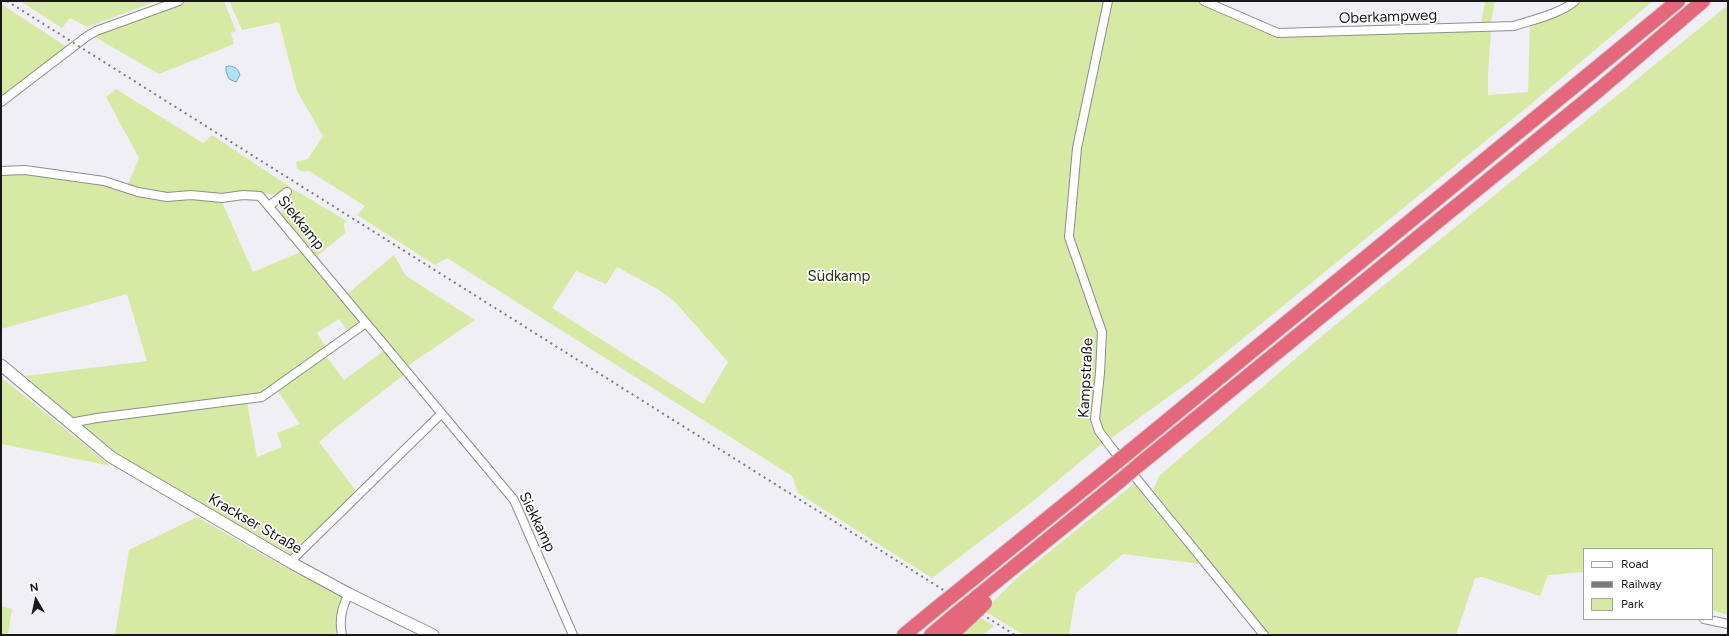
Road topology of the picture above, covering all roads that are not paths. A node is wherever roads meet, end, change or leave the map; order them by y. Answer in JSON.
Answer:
{"nodes":[{"id":1,"x":180,"y":1,"type":"edge"},
{"id":2,"x":1108,"y":1,"type":"edge"},
{"id":3,"x":1204,"y":1,"type":"edge"},
{"id":4,"x":1575,"y":1,"type":"edge"},
{"id":5,"x":1678,"y":1,"type":"edge"},
{"id":6,"x":1703,"y":1,"type":"edge"},
{"id":7,"x":1,"y":102,"type":"edge"},
{"id":8,"x":1,"y":171,"type":"edge"},
{"id":9,"x":287,"y":192,"type":"dead end"},
{"id":10,"x":269,"y":206,"type":"junction"},
{"id":11,"x":366,"y":323,"type":"junction"},
{"id":12,"x":1,"y":365,"type":"edge"},
{"id":13,"x":441,"y":414,"type":"junction"},
{"id":14,"x":71,"y":424,"type":"junction"},
{"id":15,"x":290,"y":562,"type":"junction"},
{"id":16,"x":349,"y":594,"type":"junction"},
{"id":17,"x":1707,"y":620,"type":"edge"},
{"id":18,"x":956,"y":622,"type":"junction"},
{"id":19,"x":1728,"y":624,"type":"edge"},
{"id":20,"x":342,"y":635,"type":"edge"},
{"id":21,"x":433,"y":635,"type":"edge"},
{"id":22,"x":573,"y":635,"type":"edge"},
{"id":23,"x":904,"y":635,"type":"edge"},
{"id":24,"x":931,"y":635,"type":"edge"},
{"id":25,"x":950,"y":635,"type":"edge"},
{"id":26,"x":1264,"y":635,"type":"edge"}],
"edges":[{"from":1,"to":7,"type":"street"},
{"from":2,"to":26,"type":"street","name":"Kampstraße"},
{"from":3,"to":4,"type":"street","name":"Oberkampweg"},
{"from":5,"to":23,"type":"highway","bridge":true},
{"from":6,"to":18,"type":"highway","bridge":true},
{"from":8,"to":10,"type":"street","name":"Siekkamp"},
{"from":9,"to":10,"type":"street"},
{"from":10,"to":11,"type":"street","name":"Siekkamp"},
{"from":11,"to":13,"type":"street","name":"Siekkamp"},
{"from":11,"to":14,"type":"street"},
{"from":12,"to":14,"type":"street","name":"Krackser Straße"},
{"from":13,"to":15,"type":"street"},
{"from":13,"to":22,"type":"street","name":"Siekkamp"},
{"from":14,"to":15,"type":"street","name":"Krackser Straße"},
{"from":15,"to":16,"type":"street","name":"Krackser Straße"},
{"from":16,"to":20,"type":"street"},
{"from":16,"to":21,"type":"street","name":"Krackser Straße"},
{"from":17,"to":19,"type":"street"},
{"from":18,"to":24,"type":"highway"},
{"from":18,"to":25,"type":"highway"}]}
